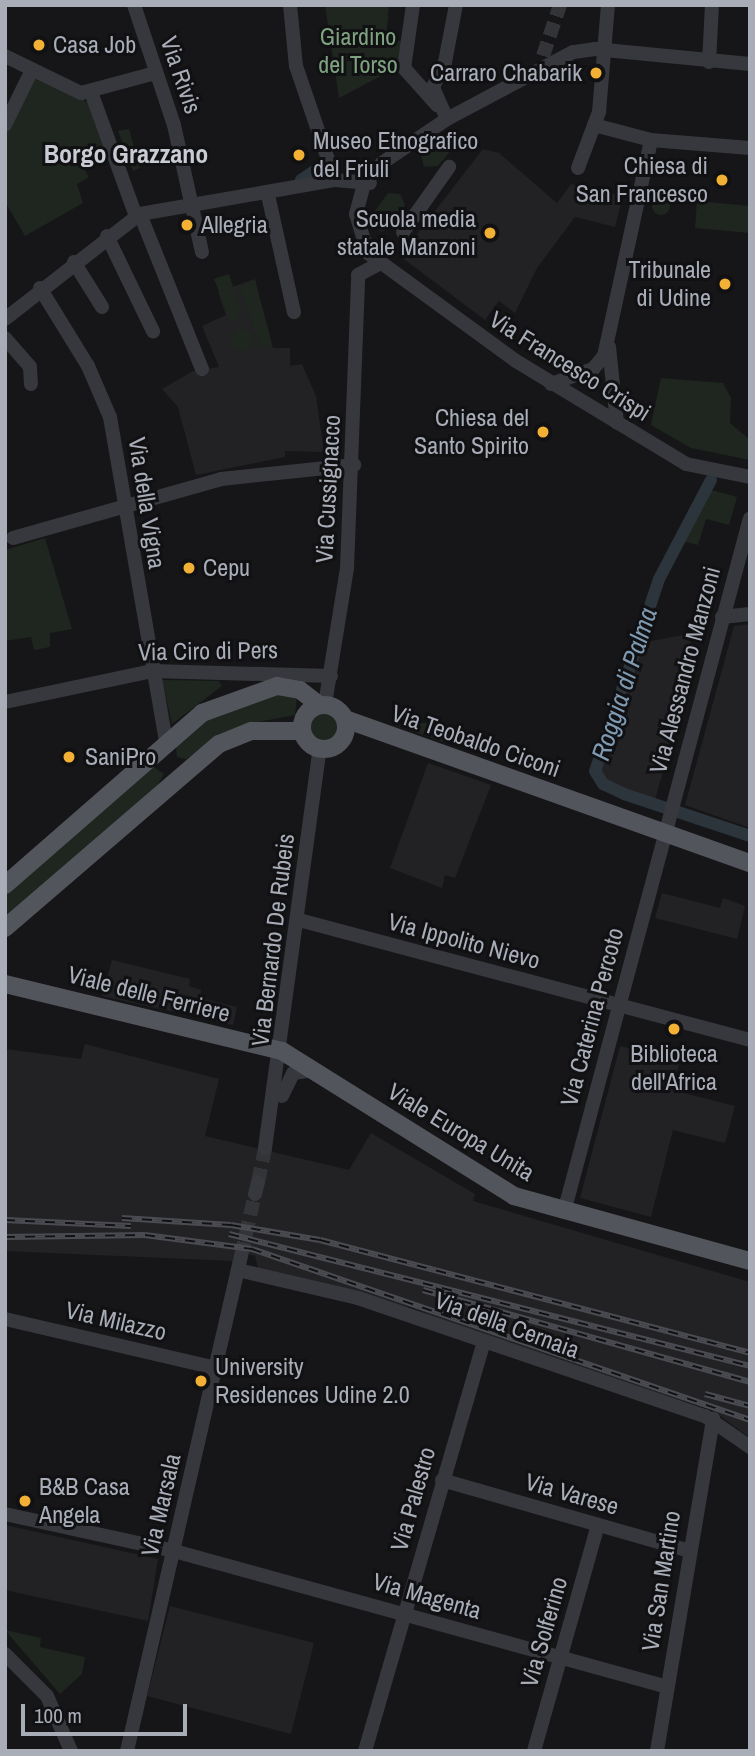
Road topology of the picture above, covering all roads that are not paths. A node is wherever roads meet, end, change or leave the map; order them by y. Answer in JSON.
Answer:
{"nodes":[{"id":1,"x":134,"y":5,"type":"edge"},
{"id":2,"x":290,"y":5,"type":"edge"},
{"id":3,"x":413,"y":5,"type":"edge"},
{"id":4,"x":456,"y":5,"type":"edge"},
{"id":5,"x":608,"y":5,"type":"edge"},
{"id":6,"x":712,"y":5,"type":"edge"},
{"id":7,"x":601,"y":49,"type":"junction"},
{"id":8,"x":5,"y":56,"type":"edge"},
{"id":9,"x":709,"y":62,"type":"junction"},
{"id":10,"x":750,"y":64,"type":"edge"},
{"id":11,"x":32,"y":70,"type":"junction"},
{"id":12,"x":155,"y":73,"type":"junction"},
{"id":13,"x":91,"y":92,"type":"junction"},
{"id":14,"x":443,"y":113,"type":"junction"},
{"id":15,"x":5,"y":125,"type":"edge"},
{"id":16,"x":594,"y":125,"type":"junction"},
{"id":17,"x":651,"y":140,"type":"junction"},
{"id":18,"x":750,"y":148,"type":"edge"},
{"id":19,"x":449,"y":167,"type":"dead end"},
{"id":20,"x":579,"y":168,"type":"dead end"},
{"id":21,"x":339,"y":180,"type":"junction"},
{"id":22,"x":370,"y":182,"type":"junction"},
{"id":23,"x":268,"y":195,"type":"junction"},
{"id":24,"x":191,"y":201,"type":"junction"},
{"id":25,"x":357,"y":201,"type":"junction"},
{"id":26,"x":138,"y":215,"type":"junction"},
{"id":27,"x":403,"y":232,"type":"dead end"},
{"id":28,"x":107,"y":236,"type":"junction"},
{"id":29,"x":359,"y":236,"type":"junction"},
{"id":30,"x":202,"y":252,"type":"dead end"},
{"id":31,"x":74,"y":262,"type":"junction"},
{"id":32,"x":381,"y":263,"type":"junction"},
{"id":33,"x":358,"y":275,"type":"junction"},
{"id":34,"x":40,"y":288,"type":"junction"},
{"id":35,"x":102,"y":307,"type":"dead end"},
{"id":36,"x":294,"y":312,"type":"dead end"},
{"id":37,"x":5,"y":319,"type":"edge"},
{"id":38,"x":153,"y":331,"type":"dead end"},
{"id":39,"x":5,"y":338,"type":"edge"},
{"id":40,"x":608,"y":345,"type":"junction"},
{"id":41,"x":202,"y":369,"type":"dead end"},
{"id":42,"x":589,"y":370,"type":"junction"},
{"id":43,"x":612,"y":372,"type":"junction"},
{"id":44,"x":551,"y":383,"type":"junction"},
{"id":45,"x":31,"y":384,"type":"dead end"},
{"id":46,"x":612,"y":388,"type":"junction"},
{"id":47,"x":617,"y":423,"type":"junction"},
{"id":48,"x":354,"y":465,"type":"junction"},
{"id":49,"x":750,"y":477,"type":"edge"},
{"id":50,"x":124,"y":506,"type":"junction"},
{"id":51,"x":750,"y":518,"type":"edge"},
{"id":52,"x":13,"y":538,"type":"dead end"},
{"id":53,"x":750,"y":614,"type":"edge"},
{"id":54,"x":722,"y":617,"type":"junction"},
{"id":55,"x":152,"y":671,"type":"junction"},
{"id":56,"x":331,"y":676,"type":"junction"},
{"id":57,"x":5,"y":702,"type":"edge"},
{"id":58,"x":322,"y":705,"type":"junction"},
{"id":59,"x":345,"y":719,"type":"junction"},
{"id":60,"x":302,"y":731,"type":"junction"},
{"id":61,"x":166,"y":741,"type":"junction"},
{"id":62,"x":320,"y":749,"type":"junction"},
{"id":63,"x":667,"y":826,"type":"junction"},
{"id":64,"x":750,"y":863,"type":"edge"},
{"id":65,"x":5,"y":885,"type":"edge"},
{"id":66,"x":299,"y":920,"type":"junction"},
{"id":67,"x":5,"y":928,"type":"edge"},
{"id":68,"x":5,"y":984,"type":"edge"},
{"id":69,"x":618,"y":1005,"type":"junction"},
{"id":70,"x":750,"y":1040,"type":"edge"},
{"id":71,"x":282,"y":1051,"type":"junction"},
{"id":72,"x":314,"y":1070,"type":"junction"},
{"id":73,"x":564,"y":1212,"type":"junction"},
{"id":74,"x":750,"y":1261,"type":"edge"},
{"id":75,"x":239,"y":1263,"type":"joint"},
{"id":76,"x":5,"y":1319,"type":"edge"},
{"id":77,"x":484,"y":1342,"type":"junction"},
{"id":78,"x":216,"y":1368,"type":"junction"},
{"id":79,"x":713,"y":1419,"type":"junction"},
{"id":80,"x":750,"y":1447,"type":"edge"},
{"id":81,"x":442,"y":1480,"type":"junction"},
{"id":82,"x":5,"y":1514,"type":"edge"},
{"id":83,"x":598,"y":1525,"type":"junction"},
{"id":84,"x":174,"y":1551,"type":"junction"},
{"id":85,"x":689,"y":1551,"type":"junction"},
{"id":86,"x":404,"y":1613,"type":"junction"},
{"id":87,"x":5,"y":1654,"type":"edge"},
{"id":88,"x":560,"y":1657,"type":"junction"},
{"id":89,"x":668,"y":1687,"type":"junction"},
{"id":90,"x":369,"y":1750,"type":"edge"},
{"id":91,"x":72,"y":1751,"type":"edge"},
{"id":92,"x":127,"y":1751,"type":"edge"},
{"id":93,"x":534,"y":1751,"type":"edge"},
{"id":94,"x":657,"y":1751,"type":"edge"}],
"edges":[{"from":1,"to":12,"type":"street","name":"Via Rivis"},
{"from":2,"to":21,"type":"street"},
{"from":3,"to":14,"type":"street"},
{"from":4,"to":14,"type":"street"},
{"from":5,"to":7,"type":"street"},
{"from":6,"to":9,"type":"street"},
{"from":7,"to":9,"type":"street"},
{"from":7,"to":14,"type":"street"},
{"from":7,"to":16,"type":"street"},
{"from":8,"to":11,"type":"street"},
{"from":9,"to":10,"type":"street"},
{"from":11,"to":13,"type":"street"},
{"from":11,"to":15,"type":"street"},
{"from":12,"to":13,"type":"street"},
{"from":12,"to":24,"type":"street","name":"Via Rivis"},
{"from":13,"to":26,"type":"street"},
{"from":14,"to":22,"type":"street"},
{"from":16,"to":17,"type":"street"},
{"from":16,"to":20,"type":"street"},
{"from":17,"to":18,"type":"street"},
{"from":17,"to":40,"type":"street"},
{"from":19,"to":27,"type":"street"},
{"from":21,"to":22,"type":"street"},
{"from":21,"to":23,"type":"street"},
{"from":21,"to":25,"type":"street"},
{"from":22,"to":25,"type":"street"},
{"from":22,"to":32,"type":"street"},
{"from":23,"to":24,"type":"street"},
{"from":23,"to":36,"type":"street"},
{"from":24,"to":26,"type":"street"},
{"from":24,"to":30,"type":"street","name":"Via Rivis"},
{"from":25,"to":29,"type":"street","name":"Via Cussignacco"},
{"from":26,"to":28,"type":"street"},
{"from":26,"to":41,"type":"street"},
{"from":28,"to":31,"type":"street"},
{"from":28,"to":38,"type":"street"},
{"from":29,"to":32,"type":"street","name":"Via Francesco Crispi"},
{"from":29,"to":33,"type":"street","name":"Via Cussignacco"},
{"from":31,"to":34,"type":"street"},
{"from":31,"to":35,"type":"street"},
{"from":32,"to":33,"type":"street"},
{"from":32,"to":44,"type":"street","name":"Via Francesco Crispi"},
{"from":33,"to":48,"type":"street","name":"Via Cussignacco"},
{"from":34,"to":37,"type":"street"},
{"from":34,"to":50,"type":"street","name":"Via della Vigna"},
{"from":39,"to":45,"type":"street"},
{"from":40,"to":42,"type":"street"},
{"from":40,"to":43,"type":"street"},
{"from":42,"to":43,"type":"street"},
{"from":42,"to":44,"type":"street"},
{"from":42,"to":46,"type":"street"},
{"from":43,"to":46,"type":"street"},
{"from":44,"to":47,"type":"street","name":"Via Francesco Crispi"},
{"from":46,"to":47,"type":"street"},
{"from":47,"to":49,"type":"street","name":"Via Francesco Crispi"},
{"from":48,"to":50,"type":"street"},
{"from":48,"to":56,"type":"street","name":"Via Cussignacco"},
{"from":50,"to":52,"type":"street"},
{"from":50,"to":55,"type":"street","name":"Via della Vigna"},
{"from":51,"to":54,"type":"street","name":"Via Alessandro Manzoni"},
{"from":53,"to":54,"type":"street"},
{"from":54,"to":63,"type":"street","name":"Via Alessandro Manzoni"},
{"from":55,"to":56,"type":"street","name":"Via Ciro di Pers"},
{"from":55,"to":57,"type":"street","name":"Via Ciro di Pers"},
{"from":55,"to":61,"type":"street","name":"Via della Vigna"},
{"from":56,"to":58,"type":"street","name":"Via Cussignacco"},
{"from":58,"to":59,"type":"main road"},
{"from":58,"to":60,"type":"main road"},
{"from":58,"to":61,"type":"main road"},
{"from":59,"to":62,"type":"main road"},
{"from":59,"to":63,"type":"main road","name":"Via Teobaldo Ciconi"},
{"from":60,"to":62,"type":"main road"},
{"from":60,"to":67,"type":"main road"},
{"from":61,"to":65,"type":"main road"},
{"from":62,"to":66,"type":"street","name":"Via Bernardo De Rubeis"},
{"from":63,"to":64,"type":"main road","name":"Via Teobaldo Ciconi"},
{"from":63,"to":69,"type":"street","name":"Via Caterina Percoto"},
{"from":66,"to":69,"type":"street","name":"Via Ippolito Nievo"},
{"from":66,"to":71,"type":"street","name":"Via Bernardo De Rubeis"},
{"from":68,"to":71,"type":"main road","name":"Viale delle Ferriere"},
{"from":69,"to":70,"type":"street","name":"Via Ippolito Nievo"},
{"from":69,"to":73,"type":"street","name":"Via Caterina Percoto"},
{"from":71,"to":72,"type":"main road","name":"Viale Europa Unita"},
{"from":71,"to":72,"type":"street","name":"Via Bernardo De Rubeis"},
{"from":72,"to":73,"type":"main road","name":"Viale Europa Unita"},
{"from":73,"to":74,"type":"main road","name":"Viale Europa Unita"},
{"from":75,"to":77,"type":"street","name":"Via della Cernaia"},
{"from":75,"to":78,"type":"street","name":"Via Marsala"},
{"from":76,"to":78,"type":"street","name":"Via Milazzo"},
{"from":77,"to":79,"type":"street","name":"Via della Cernaia"},
{"from":77,"to":81,"type":"street","name":"Via Palestro"},
{"from":78,"to":84,"type":"street","name":"Via Marsala"},
{"from":79,"to":80,"type":"street","name":"Via della Cernaia"},
{"from":79,"to":85,"type":"street","name":"Via San Martino"},
{"from":81,"to":83,"type":"street","name":"Via Varese"},
{"from":81,"to":86,"type":"street","name":"Via Palestro"},
{"from":82,"to":84,"type":"street","name":"Via Magenta"},
{"from":83,"to":85,"type":"street","name":"Via Varese"},
{"from":83,"to":88,"type":"street","name":"Via Solferino"},
{"from":84,"to":86,"type":"street","name":"Via Magenta"},
{"from":84,"to":92,"type":"street","name":"Via Marsala"},
{"from":85,"to":89,"type":"street","name":"Via San Martino"},
{"from":86,"to":88,"type":"street","name":"Via Magenta"},
{"from":86,"to":90,"type":"street","name":"Via Palestro"},
{"from":87,"to":91,"type":"street"},
{"from":88,"to":89,"type":"street","name":"Via Magenta"},
{"from":88,"to":93,"type":"street","name":"Via Solferino"},
{"from":89,"to":94,"type":"street","name":"Via San Martino"}]}
